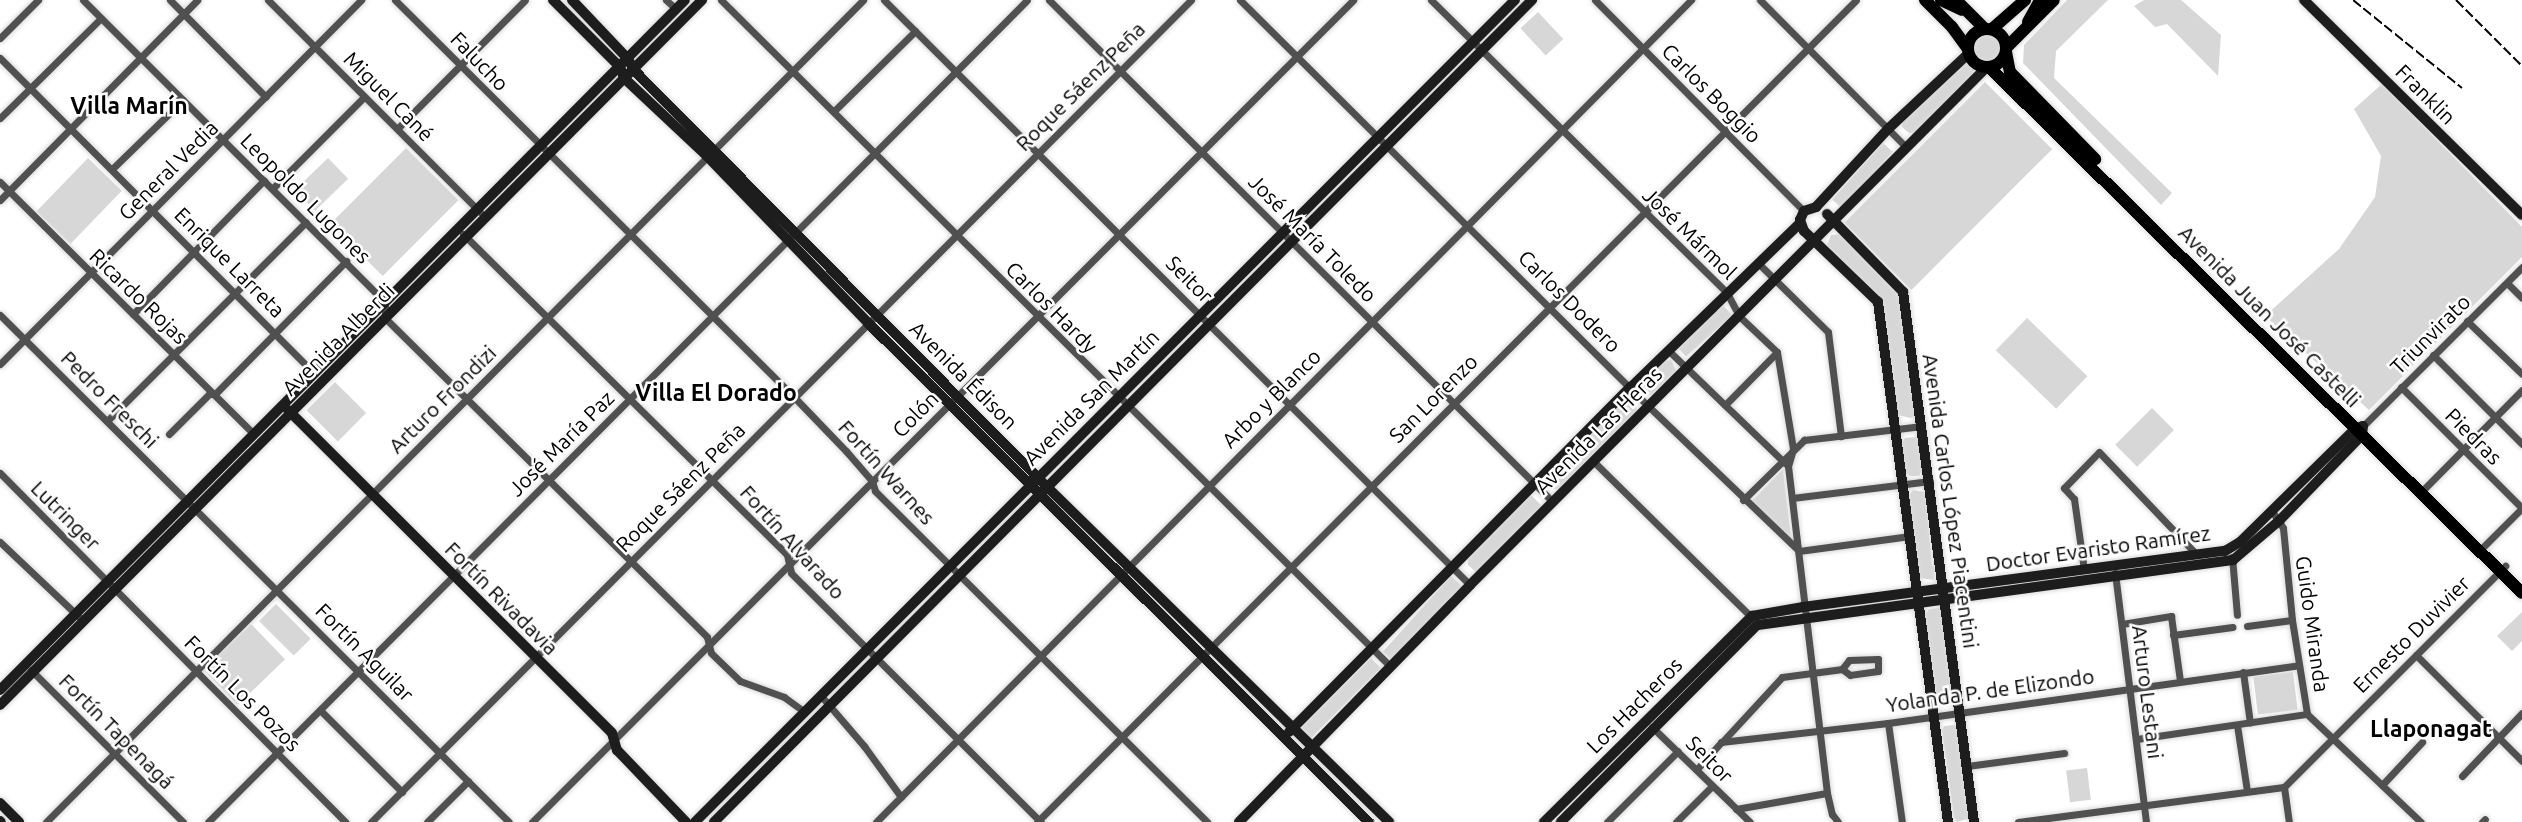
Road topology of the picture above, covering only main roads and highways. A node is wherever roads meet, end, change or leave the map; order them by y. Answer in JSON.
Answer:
{"nodes":[{"id":1,"x":553,"y":0,"type":"edge"},
{"id":2,"x":572,"y":0,"type":"edge"},
{"id":3,"x":685,"y":0,"type":"edge"},
{"id":4,"x":702,"y":0,"type":"edge"},
{"id":5,"x":1515,"y":0,"type":"edge"},
{"id":6,"x":1532,"y":0,"type":"edge"},
{"id":7,"x":1925,"y":0,"type":"edge"},
{"id":8,"x":1940,"y":0,"type":"edge"},
{"id":9,"x":1956,"y":0,"type":"edge"},
{"id":10,"x":2054,"y":0,"type":"edge"},
{"id":11,"x":2304,"y":0,"type":"edge"},
{"id":12,"x":2033,"y":2,"type":"edge"},
{"id":13,"x":1968,"y":13,"type":"junction"},
{"id":14,"x":1952,"y":27,"type":"junction"},
{"id":15,"x":2025,"y":28,"type":"junction"},
{"id":16,"x":1989,"y":29,"type":"junction"},
{"id":17,"x":1477,"y":47,"type":"junction"},
{"id":18,"x":2007,"y":49,"type":"junction"},
{"id":19,"x":1968,"y":51,"type":"junction"},
{"id":20,"x":624,"y":68,"type":"junction"},
{"id":21,"x":1988,"y":68,"type":"junction"},
{"id":22,"x":634,"y":70,"type":"junction"},
{"id":23,"x":710,"y":153,"type":"junction"},
{"id":24,"x":1816,"y":206,"type":"junction"},
{"id":25,"x":2522,"y":215,"type":"edge"},
{"id":26,"x":1802,"y":217,"type":"junction"},
{"id":27,"x":1822,"y":228,"type":"junction"},
{"id":28,"x":462,"y":233,"type":"junction"},
{"id":29,"x":1205,"y":319,"type":"junction"},
{"id":30,"x":287,"y":410,"type":"junction"},
{"id":31,"x":2361,"y":430,"type":"junction"},
{"id":32,"x":1040,"y":485,"type":"junction"},
{"id":33,"x":190,"y":505,"type":"junction"},
{"id":34,"x":2232,"y":554,"type":"junction"},
{"id":35,"x":2183,"y":561,"type":"junction"},
{"id":36,"x":2502,"y":569,"type":"junction"},
{"id":37,"x":2115,"y":571,"type":"junction"},
{"id":38,"x":2522,"y":583,"type":"edge"},
{"id":39,"x":1944,"y":593,"type":"junction"},
{"id":40,"x":2522,"y":593,"type":"edge"},
{"id":41,"x":1918,"y":596,"type":"junction"},
{"id":42,"x":1754,"y":621,"type":"joint"},
{"id":43,"x":874,"y":653,"type":"junction"},
{"id":44,"x":29,"y":668,"type":"junction"},
{"id":45,"x":0,"y":690,"type":"edge"},
{"id":46,"x":826,"y":701,"type":"junction"},
{"id":47,"x":0,"y":705,"type":"edge"},
{"id":48,"x":1649,"y":724,"type":"junction"},
{"id":49,"x":1293,"y":729,"type":"junction"},
{"id":50,"x":1283,"y":738,"type":"junction"},
{"id":51,"x":1311,"y":747,"type":"junction"},
{"id":52,"x":1300,"y":756,"type":"junction"},
{"id":53,"x":0,"y":803,"type":"edge"},
{"id":54,"x":19,"y":822,"type":"edge"},
{"id":55,"x":687,"y":822,"type":"edge"},
{"id":56,"x":695,"y":822,"type":"edge"},
{"id":57,"x":714,"y":822,"type":"edge"},
{"id":58,"x":1229,"y":822,"type":"edge"},
{"id":59,"x":1239,"y":822,"type":"edge"},
{"id":60,"x":1369,"y":822,"type":"edge"},
{"id":61,"x":1389,"y":822,"type":"edge"},
{"id":62,"x":1544,"y":822,"type":"edge"},
{"id":63,"x":1561,"y":822,"type":"edge"},
{"id":64,"x":1948,"y":822,"type":"edge"},
{"id":65,"x":1974,"y":822,"type":"edge"}],
"edges":[{"from":1,"to":20,"type":"main road"},
{"from":2,"to":20,"type":"main road"},
{"from":3,"to":20,"type":"main road","name":"Avenida Alberdi"},
{"from":4,"to":22,"type":"main road","name":"Avenida Alberdi"},
{"from":5,"to":17,"type":"main road","name":"Avenida San Martín"},
{"from":6,"to":17,"type":"main road","name":"Avenida San Martín"},
{"from":7,"to":14,"type":"main road"},
{"from":8,"to":13,"type":"main road"},
{"from":8,"to":14,"type":"main road"},
{"from":9,"to":13,"type":"main road"},
{"from":10,"to":15,"type":"main road"},
{"from":11,"to":25,"type":"main road","name":"Franklin"},
{"from":12,"to":15,"type":"main road"},
{"from":12,"to":16,"type":"main road"},
{"from":13,"to":16,"type":"main road"},
{"from":14,"to":19,"type":"main road"},
{"from":15,"to":18,"type":"main road"},
{"from":16,"to":18,"type":"main road"},
{"from":16,"to":19,"type":"main road"},
{"from":17,"to":29,"type":"main road","name":"Avenida San Martín"},
{"from":18,"to":21,"type":"main road"},
{"from":18,"to":31,"type":"main road","name":"Avenida Juan José Castelli"},
{"from":19,"to":21,"type":"main road"},
{"from":19,"to":24,"type":"main road","name":"Avenida Las Heras"},
{"from":20,"to":22,"type":"main road","name":"Avenida Alberdi"},
{"from":20,"to":23,"type":"main road","name":"Avenida Édison"},
{"from":20,"to":28,"type":"main road","name":"Avenida Alberdi"},
{"from":20,"to":28,"type":"main road","name":"Avenida Alberdi"},
{"from":21,"to":27,"type":"main road","name":"Avenida Las Heras"},
{"from":21,"to":31,"type":"main road","name":"Avenida Juan José Castelli"},
{"from":22,"to":23,"type":"main road","name":"Avenida Édison"},
{"from":23,"to":32,"type":"main road","name":"Avenida Édison"},
{"from":24,"to":26,"type":"main road","name":"Avenida Las Heras"},
{"from":24,"to":27,"type":"main road","name":"Avenida Carlos López Piacentini"},
{"from":26,"to":27,"type":"main road","name":"Avenida Carlos López Piacentini"},
{"from":26,"to":49,"type":"main road","name":"Avenida Las Heras"},
{"from":27,"to":39,"type":"main road","name":"Avenida Carlos López Piacentini"},
{"from":27,"to":41,"type":"main road","name":"Avenida Carlos López Piacentini"},
{"from":27,"to":51,"type":"main road","name":"Avenida Las Heras"},
{"from":28,"to":30,"type":"main road","name":"Avenida Alberdi"},
{"from":28,"to":30,"type":"main road","name":"Avenida Alberdi"},
{"from":29,"to":32,"type":"main road","name":"Avenida San Martín"},
{"from":29,"to":32,"type":"main road","name":"Avenida San Martín"},
{"from":30,"to":33,"type":"main road","name":"Avenida Alberdi"},
{"from":30,"to":33,"type":"main road","name":"Avenida Alberdi"},
{"from":30,"to":55,"type":"main road","name":"Fortín Rivadavia"},
{"from":31,"to":34,"type":"main road","name":"Doctor Evaristo Ramírez"},
{"from":31,"to":36,"type":"main road","name":"Avenida Juan José Castelli"},
{"from":32,"to":43,"type":"main road","name":"Avenida San Martín"},
{"from":32,"to":43,"type":"main road","name":"Avenida San Martín"},
{"from":32,"to":49,"type":"main road","name":"Avenida Édison"},
{"from":32,"to":50,"type":"main road","name":"Avenida Édison"},
{"from":33,"to":44,"type":"main road","name":"Avenida Alberdi"},
{"from":34,"to":35,"type":"main road","name":"Doctor Evaristo Ramírez"},
{"from":34,"to":35,"type":"main road","name":"Doctor Evaristo Ramírez"},
{"from":35,"to":37,"type":"main road","name":"Doctor Evaristo Ramírez"},
{"from":36,"to":38,"type":"main road","name":"Avenida Juan José Castelli"},
{"from":36,"to":40,"type":"main road","name":"Avenida Juan José Castelli"},
{"from":37,"to":39,"type":"main road","name":"Doctor Evaristo Ramírez"},
{"from":37,"to":39,"type":"main road","name":"Doctor Evaristo Ramírez"},
{"from":39,"to":41,"type":"main road","name":"Doctor Evaristo Ramírez"},
{"from":39,"to":65,"type":"main road","name":"Avenida Carlos López Piacentini"},
{"from":41,"to":42,"type":"main road","name":"Doctor Evaristo Ramírez"},
{"from":41,"to":64,"type":"main road","name":"Avenida Carlos López Piacentini"},
{"from":42,"to":48,"type":"main road","name":"Los Hacheros"},
{"from":43,"to":46,"type":"main road","name":"Avenida San Martín"},
{"from":44,"to":45,"type":"main road","name":"Avenida Alberdi"},
{"from":44,"to":47,"type":"main road","name":"Avenida Alberdi"},
{"from":46,"to":56,"type":"main road","name":"Avenida San Martín"},
{"from":46,"to":57,"type":"main road","name":"Avenida San Martín"},
{"from":48,"to":62,"type":"main road","name":"Los Hacheros"},
{"from":48,"to":63,"type":"main road","name":"Los Hacheros"},
{"from":49,"to":50,"type":"main road","name":"Avenida Las Heras"},
{"from":49,"to":51,"type":"main road","name":"Avenida Édison"},
{"from":50,"to":52,"type":"main road","name":"Avenida Édison"},
{"from":51,"to":52,"type":"main road","name":"Avenida Las Heras"},
{"from":51,"to":61,"type":"main road","name":"Avenida Édison"},
{"from":52,"to":58,"type":"main road","name":"Avenida Las Heras"},
{"from":52,"to":59,"type":"main road","name":"Avenida Las Heras"},
{"from":52,"to":60,"type":"main road","name":"Avenida Édison"},
{"from":53,"to":54,"type":"main road"}]}
